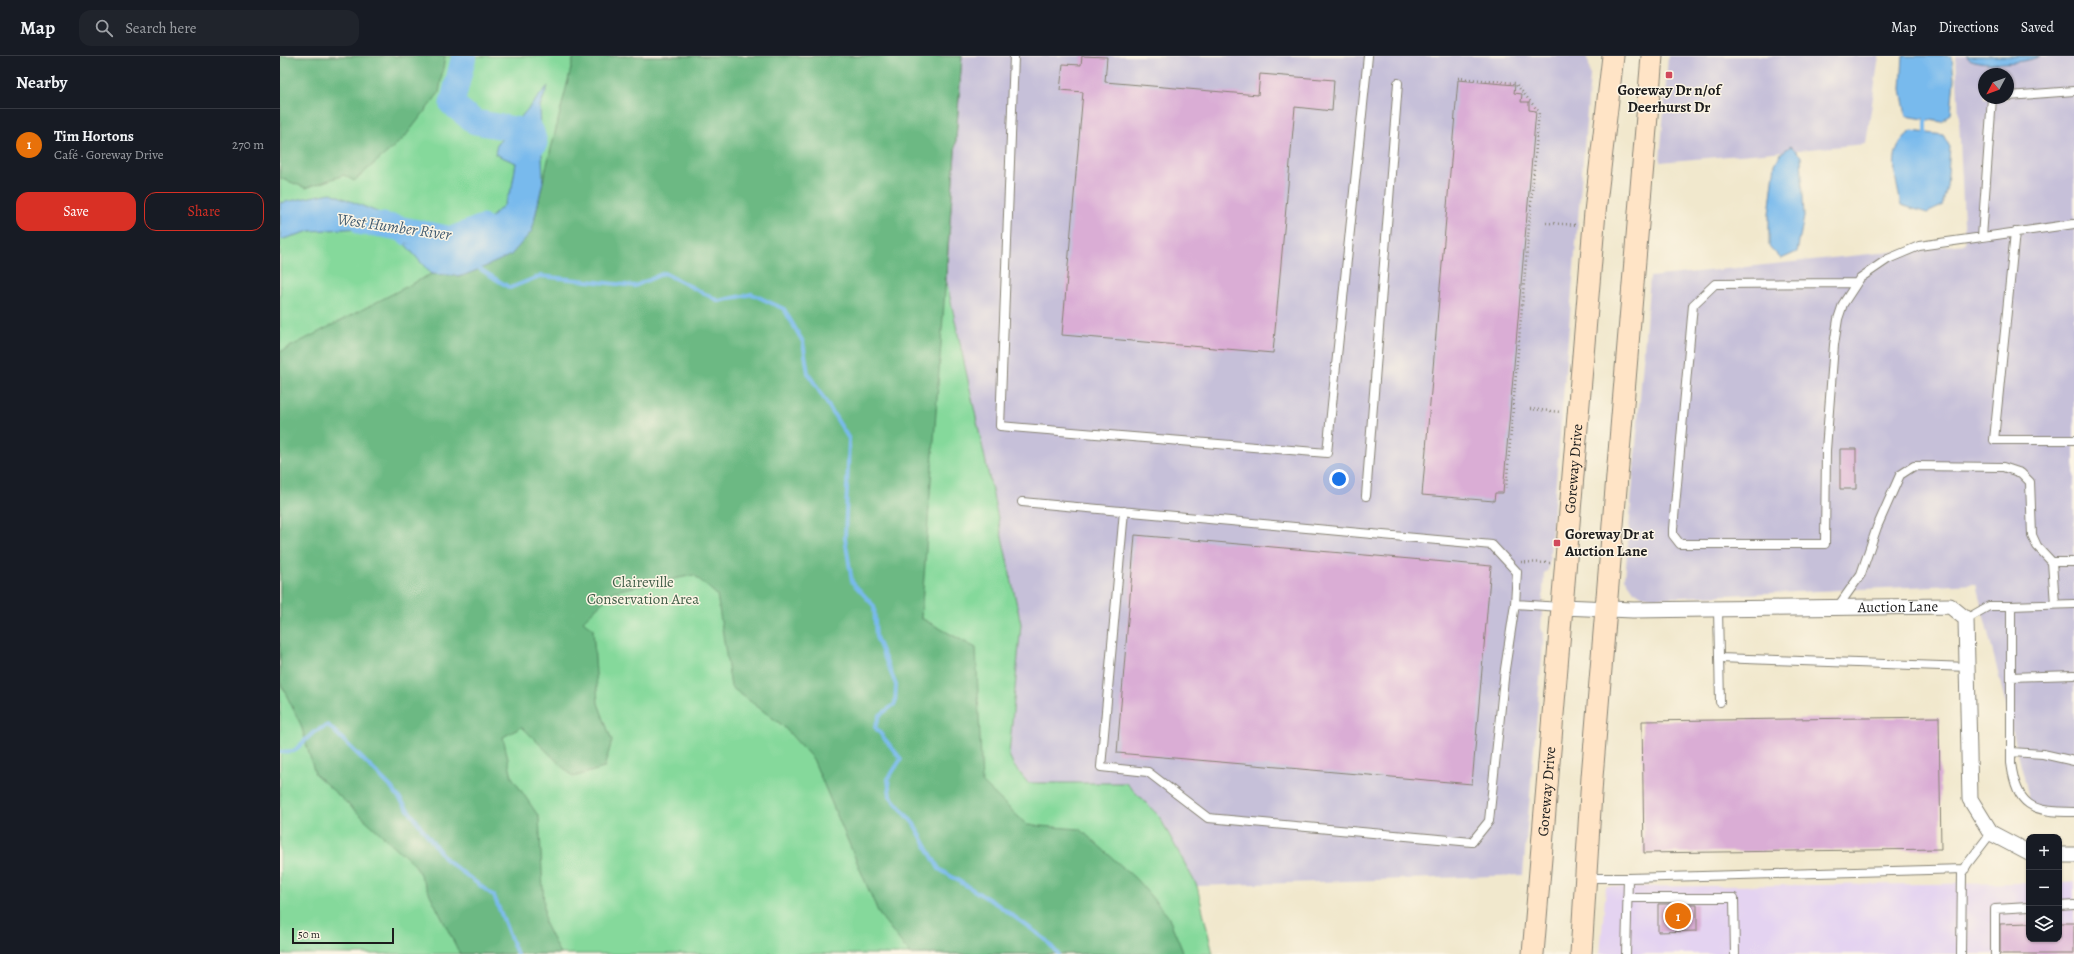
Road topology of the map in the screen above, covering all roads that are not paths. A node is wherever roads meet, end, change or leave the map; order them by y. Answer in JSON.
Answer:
{"nodes":[{"id":1,"x":1014,"y":56,"type":"edge"},
{"id":2,"x":1368,"y":56,"type":"edge"},
{"id":3,"x":1613,"y":56,"type":"edge"},
{"id":4,"x":1652,"y":56,"type":"edge"},
{"id":5,"x":1398,"y":82,"type":"dead end"},
{"id":6,"x":2074,"y":91,"type":"edge"},
{"id":7,"x":2014,"y":96,"type":"edge"},
{"id":8,"x":1992,"y":104,"type":"edge"},
{"id":9,"x":2074,"y":224,"type":"edge"},
{"id":10,"x":2015,"y":232,"type":"junction"},
{"id":11,"x":1982,"y":237,"type":"junction"},
{"id":12,"x":1856,"y":283,"type":"junction"},
{"id":13,"x":2074,"y":440,"type":"edge"},
{"id":14,"x":1366,"y":496,"type":"dead end"},
{"id":15,"x":1022,"y":502,"type":"dead end"},
{"id":16,"x":1124,"y":511,"type":"junction"},
{"id":17,"x":2052,"y":562,"type":"junction"},
{"id":18,"x":2074,"y":562,"type":"edge"},
{"id":19,"x":1514,"y":604,"type":"junction"},
{"id":20,"x":2055,"y":604,"type":"junction"},
{"id":21,"x":2074,"y":604,"type":"edge"},
{"id":22,"x":2011,"y":606,"type":"junction"},
{"id":23,"x":1563,"y":607,"type":"junction"},
{"id":24,"x":1836,"y":608,"type":"junction"},
{"id":25,"x":1606,"y":609,"type":"junction"},
{"id":26,"x":1718,"y":610,"type":"junction"},
{"id":27,"x":1966,"y":619,"type":"junction"},
{"id":28,"x":1719,"y":658,"type":"junction"},
{"id":29,"x":1969,"y":667,"type":"junction"},
{"id":30,"x":2074,"y":675,"type":"edge"},
{"id":31,"x":2011,"y":676,"type":"junction"},
{"id":32,"x":1720,"y":702,"type":"dead end"},
{"id":33,"x":2011,"y":752,"type":"junction"},
{"id":34,"x":2074,"y":761,"type":"edge"},
{"id":35,"x":2074,"y":812,"type":"edge"},
{"id":36,"x":1991,"y":833,"type":"junction"},
{"id":37,"x":2026,"y":851,"type":"edge"},
{"id":38,"x":2062,"y":855,"type":"edge"},
{"id":39,"x":2074,"y":855,"type":"edge"},
{"id":40,"x":1965,"y":869,"type":"junction"},
{"id":41,"x":1586,"y":878,"type":"junction"},
{"id":42,"x":1628,"y":878,"type":"junction"},
{"id":43,"x":1627,"y":898,"type":"junction"},
{"id":44,"x":2074,"y":905,"type":"edge"},
{"id":45,"x":2062,"y":906,"type":"edge"},
{"id":46,"x":2026,"y":907,"type":"edge"},
{"id":47,"x":1533,"y":954,"type":"edge"},
{"id":48,"x":1581,"y":954,"type":"edge"},
{"id":49,"x":1626,"y":954,"type":"edge"},
{"id":50,"x":1735,"y":954,"type":"edge"},
{"id":51,"x":1961,"y":954,"type":"edge"},
{"id":52,"x":1995,"y":954,"type":"edge"}],
"edges":[{"from":1,"to":2,"type":"lane"},
{"from":3,"to":23,"type":"main road","name":"Goreway Drive"},
{"from":4,"to":25,"type":"main road"},
{"from":5,"to":14,"type":"lane"},
{"from":6,"to":7,"type":"lane"},
{"from":8,"to":11,"type":"lane"},
{"from":9,"to":10,"type":"lane"},
{"from":10,"to":11,"type":"lane"},
{"from":10,"to":13,"type":"lane"},
{"from":11,"to":12,"type":"lane"},
{"from":12,"to":12,"type":"lane"},
{"from":15,"to":16,"type":"lane"},
{"from":16,"to":19,"type":"lane"},
{"from":16,"to":19,"type":"lane"},
{"from":17,"to":18,"type":"lane"},
{"from":17,"to":20,"type":"lane"},
{"from":17,"to":24,"type":"lane"},
{"from":19,"to":23,"type":"lane"},
{"from":20,"to":21,"type":"lane"},
{"from":20,"to":22,"type":"lane"},
{"from":22,"to":27,"type":"lane"},
{"from":22,"to":31,"type":"lane"},
{"from":23,"to":25,"type":"street","name":"Auction Lane"},
{"from":23,"to":47,"type":"main road","name":"Goreway Drive"},
{"from":24,"to":26,"type":"street","name":"Auction Lane"},
{"from":24,"to":27,"type":"street","name":"Auction Lane"},
{"from":25,"to":26,"type":"street","name":"Auction Lane"},
{"from":25,"to":41,"type":"main road"},
{"from":26,"to":28,"type":"lane"},
{"from":27,"to":29,"type":"street"},
{"from":28,"to":29,"type":"lane"},
{"from":28,"to":32,"type":"lane"},
{"from":29,"to":36,"type":"street"},
{"from":30,"to":31,"type":"lane"},
{"from":31,"to":33,"type":"lane"},
{"from":33,"to":34,"type":"lane"},
{"from":33,"to":35,"type":"lane"},
{"from":36,"to":37,"type":"street"},
{"from":36,"to":40,"type":"lane"},
{"from":38,"to":39,"type":"street"},
{"from":40,"to":42,"type":"lane"},
{"from":40,"to":51,"type":"lane"},
{"from":41,"to":42,"type":"lane"},
{"from":41,"to":48,"type":"main road"},
{"from":42,"to":43,"type":"lane"},
{"from":43,"to":49,"type":"lane"},
{"from":43,"to":50,"type":"lane"},
{"from":44,"to":45,"type":"lane"},
{"from":46,"to":52,"type":"lane"}]}
